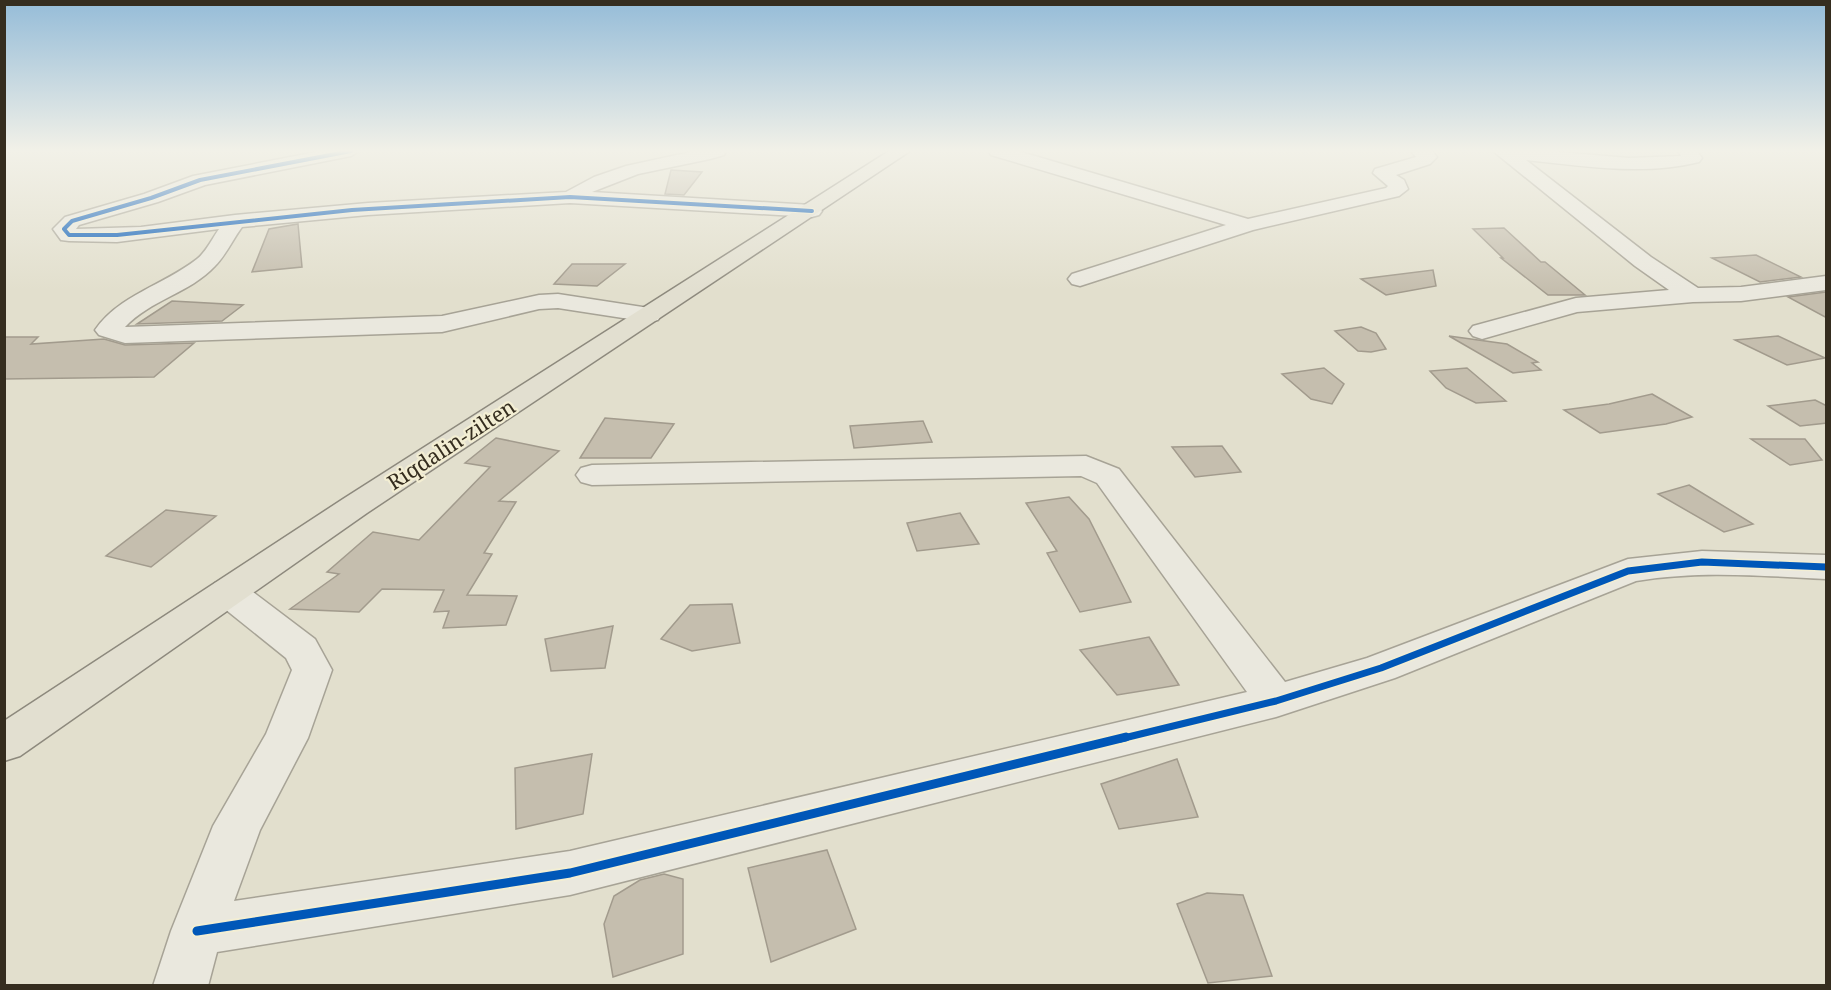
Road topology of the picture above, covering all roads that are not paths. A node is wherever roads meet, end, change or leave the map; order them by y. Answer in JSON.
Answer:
{"nodes":[{"id":1,"x":153,"y":197,"type":"edge"},
{"id":2,"x":568,"y":197,"type":"edge"},
{"id":3,"x":573,"y":197,"type":"edge"},
{"id":4,"x":833,"y":197,"type":"edge"},
{"id":5,"x":1159,"y":197,"type":"edge"},
{"id":6,"x":1369,"y":197,"type":"edge"},
{"id":7,"x":1563,"y":197,"type":"edge"},
{"id":8,"x":812,"y":211,"type":"junction"},
{"id":9,"x":235,"y":221,"type":"junction"},
{"id":10,"x":1247,"y":225,"type":"junction"},
{"id":11,"x":1080,"y":279,"type":"dead end"},
{"id":12,"x":1827,"y":283,"type":"edge"},
{"id":13,"x":1693,"y":295,"type":"junction"},
{"id":14,"x":649,"y":315,"type":"junction"},
{"id":15,"x":1482,"y":331,"type":"dead end"},
{"id":16,"x":592,"y":475,"type":"dead end"},
{"id":17,"x":1827,"y":567,"type":"edge"},
{"id":18,"x":228,"y":592,"type":"junction"},
{"id":19,"x":1276,"y":701,"type":"junction"},
{"id":20,"x":4,"y":744,"type":"edge"},
{"id":21,"x":197,"y":931,"type":"junction"},
{"id":22,"x":180,"y":986,"type":"edge"}],
"edges":[{"from":1,"to":9,"type":"street"},
{"from":2,"to":9,"type":"street"},
{"from":3,"to":8,"type":"street"},
{"from":4,"to":8,"type":"main road","name":"Riqdalin-zilten"},
{"from":5,"to":10,"type":"street"},
{"from":6,"to":10,"type":"street"},
{"from":7,"to":13,"type":"street"},
{"from":8,"to":14,"type":"main road","name":"Riqdalin-zilten"},
{"from":9,"to":14,"type":"street"},
{"from":10,"to":11,"type":"street"},
{"from":12,"to":13,"type":"street"},
{"from":13,"to":15,"type":"street"},
{"from":14,"to":18,"type":"main road","name":"Riqdalin-zilten"},
{"from":16,"to":19,"type":"street"},
{"from":17,"to":19,"type":"street"},
{"from":18,"to":20,"type":"main road","name":"Riqdalin-zilten"},
{"from":18,"to":21,"type":"street"},
{"from":19,"to":21,"type":"street"},
{"from":21,"to":22,"type":"street"}]}
